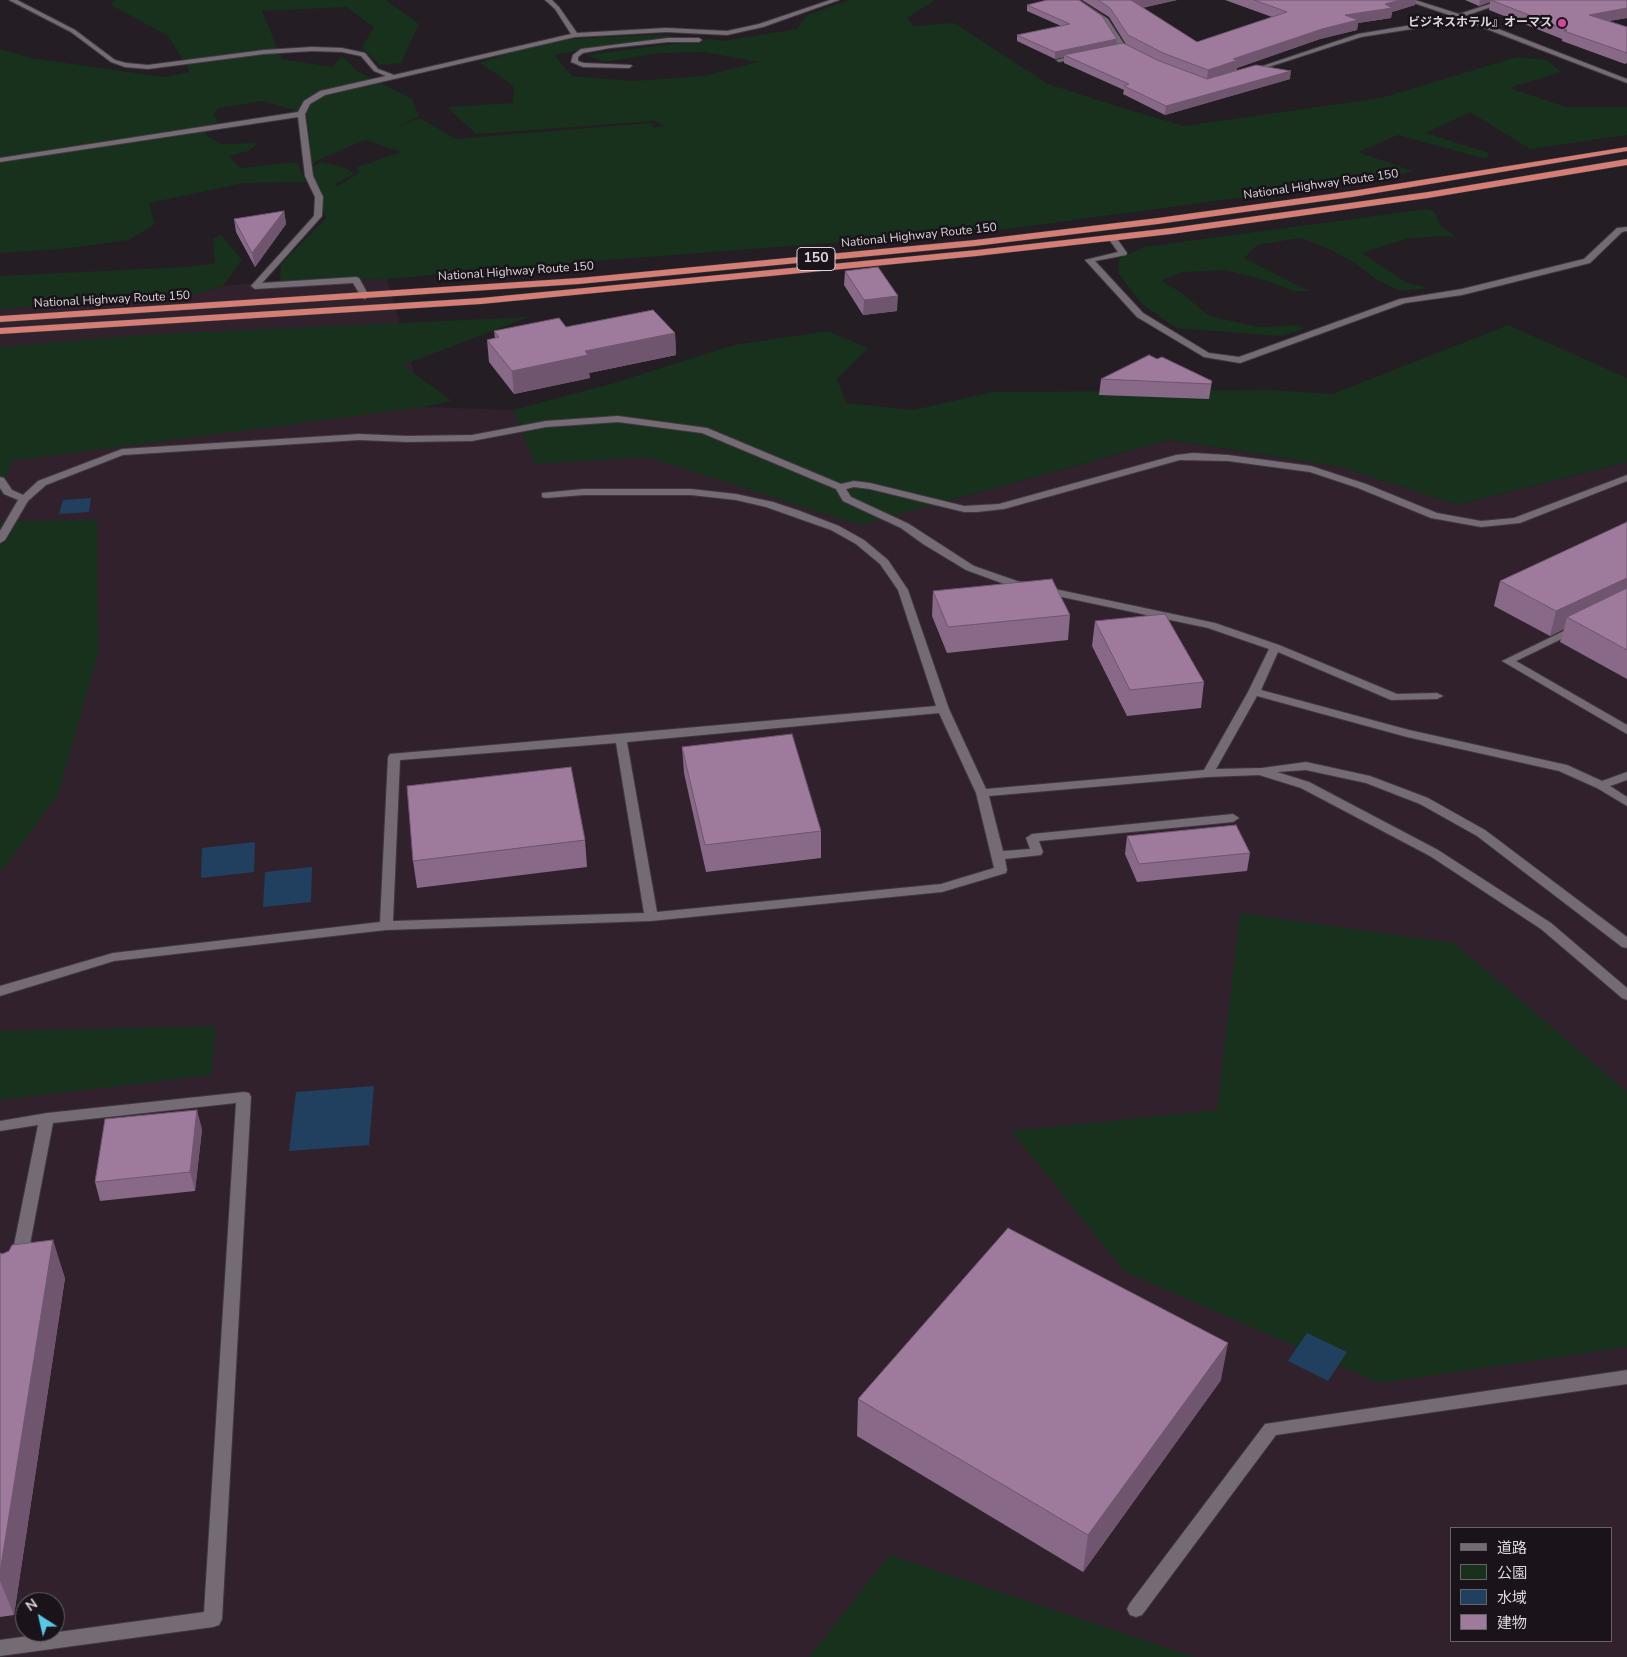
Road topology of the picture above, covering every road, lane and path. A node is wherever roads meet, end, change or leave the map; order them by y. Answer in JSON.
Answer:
{"nodes":[{"id":1,"x":12,"y":0,"type":"edge"},
{"id":2,"x":548,"y":0,"type":"edge"},
{"id":3,"x":836,"y":0,"type":"edge"},
{"id":4,"x":1075,"y":0,"type":"edge"},
{"id":5,"x":1408,"y":0,"type":"edge"},
{"id":6,"x":1508,"y":0,"type":"edge"},
{"id":7,"x":1459,"y":16,"type":"junction"},
{"id":8,"x":726,"y":33,"type":"junction"},
{"id":9,"x":575,"y":35,"type":"junction"},
{"id":10,"x":1123,"y":48,"type":"junction"},
{"id":11,"x":1114,"y":49,"type":"edge"},
{"id":12,"x":1086,"y":55,"type":"edge"},
{"id":13,"x":1145,"y":58,"type":"edge"},
{"id":14,"x":1059,"y":60,"type":"edge"},
{"id":15,"x":629,"y":66,"type":"dead end"},
{"id":16,"x":1244,"y":73,"type":"edge"},
{"id":17,"x":390,"y":76,"type":"junction"},
{"id":18,"x":1627,"y":81,"type":"edge"},
{"id":19,"x":301,"y":114,"type":"junction"},
{"id":20,"x":1627,"y":149,"type":"edge"},
{"id":21,"x":0,"y":160,"type":"edge"},
{"id":22,"x":1627,"y":162,"type":"edge"},
{"id":23,"x":1627,"y":228,"type":"edge"},
{"id":24,"x":1112,"y":238,"type":"junction"},
{"id":25,"x":366,"y":296,"type":"junction"},
{"id":26,"x":0,"y":319,"type":"edge"},
{"id":27,"x":0,"y":331,"type":"edge"},
{"id":28,"x":1627,"y":478,"type":"edge"},
{"id":29,"x":0,"y":480,"type":"edge"},
{"id":30,"x":840,"y":487,"type":"junction"},
{"id":31,"x":546,"y":495,"type":"dead end"},
{"id":32,"x":24,"y":499,"type":"junction"},
{"id":33,"x":0,"y":540,"type":"edge"},
{"id":34,"x":1585,"y":624,"type":"edge"},
{"id":35,"x":1275,"y":647,"type":"junction"},
{"id":36,"x":1254,"y":692,"type":"junction"},
{"id":37,"x":1437,"y":696,"type":"dead end"},
{"id":38,"x":943,"y":708,"type":"junction"},
{"id":39,"x":1627,"y":730,"type":"edge"},
{"id":40,"x":621,"y":738,"type":"junction"},
{"id":41,"x":1260,"y":771,"type":"junction"},
{"id":42,"x":1208,"y":773,"type":"junction"},
{"id":43,"x":1627,"y":776,"type":"edge"},
{"id":44,"x":1601,"y":785,"type":"junction"},
{"id":45,"x":982,"y":794,"type":"junction"},
{"id":46,"x":1627,"y":802,"type":"edge"},
{"id":47,"x":1234,"y":818,"type":"dead end"},
{"id":48,"x":998,"y":856,"type":"junction"},
{"id":49,"x":651,"y":917,"type":"junction"},
{"id":50,"x":386,"y":926,"type":"junction"},
{"id":51,"x":1627,"y":944,"type":"edge"},
{"id":52,"x":0,"y":991,"type":"edge"},
{"id":53,"x":1627,"y":995,"type":"edge"},
{"id":54,"x":46,"y":1118,"type":"junction"},
{"id":55,"x":0,"y":1126,"type":"edge"},
{"id":56,"x":16,"y":1274,"type":"edge"},
{"id":57,"x":1627,"y":1377,"type":"edge"},
{"id":58,"x":1136,"y":1609,"type":"dead end"},
{"id":59,"x":0,"y":1648,"type":"edge"}],
"edges":[{"from":1,"to":17,"type":"street"},
{"from":2,"to":9,"type":"street"},
{"from":3,"to":8,"type":"street"},
{"from":4,"to":10,"type":"street"},
{"from":5,"to":7,"type":"street"},
{"from":6,"to":7,"type":"street"},
{"from":7,"to":16,"type":"street"},
{"from":7,"to":18,"type":"street"},
{"from":8,"to":9,"type":"street"},
{"from":8,"to":15,"type":"street"},
{"from":9,"to":17,"type":"street"},
{"from":10,"to":11,"type":"street"},
{"from":10,"to":13,"type":"street"},
{"from":12,"to":14,"type":"street"},
{"from":17,"to":19,"type":"street"},
{"from":19,"to":21,"type":"street"},
{"from":19,"to":25,"type":"street"},
{"from":20,"to":25,"type":"highway","name":"National Highway Route 150","number":"150"},
{"from":22,"to":24,"type":"highway","name":"National Highway Route 150","number":"150"},
{"from":23,"to":24,"type":"street"},
{"from":24,"to":27,"type":"highway","name":"National Highway Route 150","number":"150"},
{"from":25,"to":26,"type":"highway","name":"National Highway Route 150","number":"150"},
{"from":28,"to":30,"type":"street"},
{"from":29,"to":32,"type":"street"},
{"from":30,"to":32,"type":"street"},
{"from":30,"to":35,"type":"street"},
{"from":31,"to":38,"type":"street"},
{"from":32,"to":33,"type":"street"},
{"from":34,"to":39,"type":"street"},
{"from":35,"to":36,"type":"street"},
{"from":35,"to":37,"type":"street"},
{"from":36,"to":42,"type":"street"},
{"from":36,"to":44,"type":"street"},
{"from":38,"to":40,"type":"street"},
{"from":38,"to":45,"type":"street"},
{"from":40,"to":49,"type":"street"},
{"from":40,"to":50,"type":"street"},
{"from":41,"to":42,"type":"street"},
{"from":41,"to":51,"type":"street"},
{"from":41,"to":53,"type":"street"},
{"from":42,"to":45,"type":"street"},
{"from":43,"to":44,"type":"street"},
{"from":44,"to":46,"type":"street"},
{"from":45,"to":48,"type":"street"},
{"from":47,"to":48,"type":"street"},
{"from":48,"to":49,"type":"street"},
{"from":49,"to":50,"type":"street"},
{"from":50,"to":52,"type":"street"},
{"from":54,"to":55,"type":"street"},
{"from":54,"to":56,"type":"street"},
{"from":54,"to":59,"type":"street"},
{"from":57,"to":58,"type":"street"}]}
